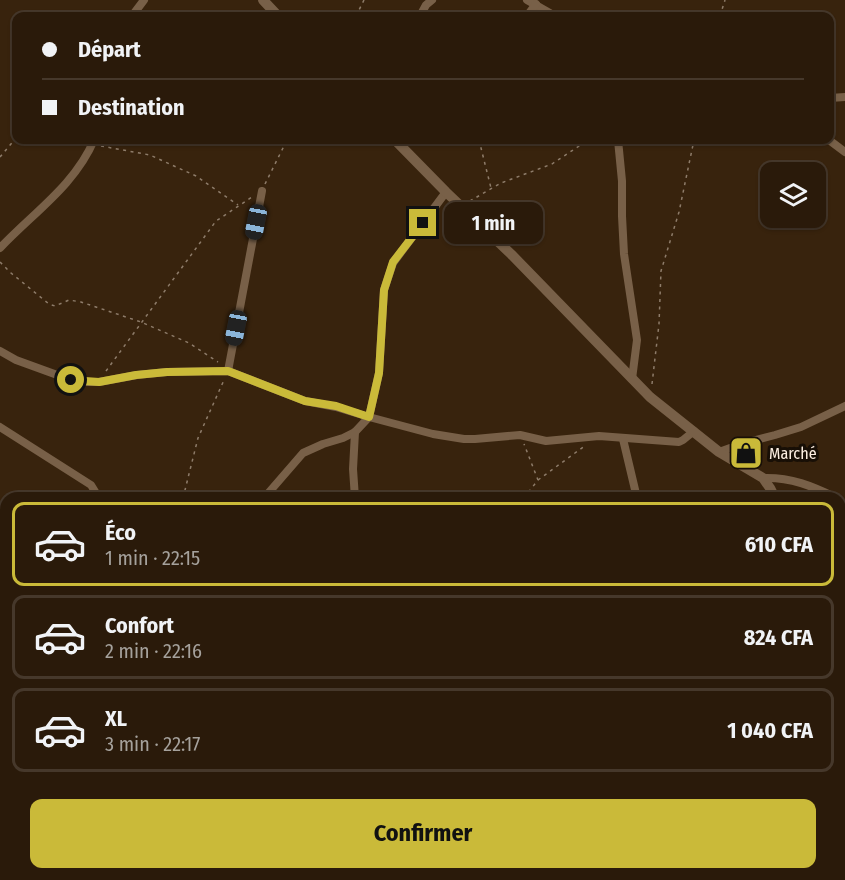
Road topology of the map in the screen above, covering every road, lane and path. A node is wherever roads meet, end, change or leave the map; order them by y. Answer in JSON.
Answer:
{"nodes":[{"id":1,"x":263,"y":0,"type":"edge"},
{"id":2,"x":432,"y":0,"type":"edge"},
{"id":3,"x":526,"y":0,"type":"edge"},
{"id":4,"x":536,"y":4,"type":"junction"},
{"id":5,"x":274,"y":12,"type":"edge"},
{"id":6,"x":422,"y":12,"type":"edge"},
{"id":7,"x":530,"y":12,"type":"edge"},
{"id":8,"x":549,"y":12,"type":"edge"},
{"id":9,"x":12,"y":143,"type":"edge"},
{"id":10,"x":92,"y":144,"type":"edge"},
{"id":11,"x":102,"y":144,"type":"edge"},
{"id":12,"x":285,"y":144,"type":"edge"},
{"id":13,"x":403,"y":144,"type":"edge"},
{"id":14,"x":480,"y":144,"type":"edge"},
{"id":15,"x":582,"y":144,"type":"edge"},
{"id":16,"x":618,"y":144,"type":"edge"},
{"id":17,"x":693,"y":144,"type":"edge"},
{"id":18,"x":0,"y":157,"type":"edge"},
{"id":19,"x":491,"y":188,"type":"junction"},
{"id":20,"x":262,"y":191,"type":"junction"},
{"id":21,"x":446,"y":192,"type":"junction"},
{"id":22,"x":239,"y":206,"type":"junction"},
{"id":23,"x":461,"y":206,"type":"junction"},
{"id":24,"x":0,"y":248,"type":"edge"},
{"id":25,"x":0,"y":262,"type":"edge"},
{"id":26,"x":141,"y":322,"type":"junction"},
{"id":27,"x":0,"y":351,"type":"edge"},
{"id":28,"x":226,"y":371,"type":"junction"},
{"id":29,"x":632,"y":380,"type":"junction"},
{"id":30,"x":99,"y":382,"type":"junction"},
{"id":31,"x":650,"y":397,"type":"junction"},
{"id":32,"x":845,"y":406,"type":"edge"},
{"id":33,"x":369,"y":417,"type":"junction"},
{"id":34,"x":0,"y":427,"type":"edge"},
{"id":35,"x":694,"y":431,"type":"junction"},
{"id":36,"x":355,"y":432,"type":"junction"},
{"id":37,"x":520,"y":435,"type":"junction"},
{"id":38,"x":599,"y":436,"type":"junction"},
{"id":39,"x":623,"y":439,"type":"junction"},
{"id":40,"x":719,"y":453,"type":"junction"},
{"id":41,"x":763,"y":478,"type":"junction"},
{"id":42,"x":538,"y":480,"type":"junction"},
{"id":43,"x":95,"y":492,"type":"edge"},
{"id":44,"x":184,"y":492,"type":"edge"},
{"id":45,"x":269,"y":492,"type":"edge"},
{"id":46,"x":353,"y":492,"type":"edge"},
{"id":47,"x":529,"y":492,"type":"edge"},
{"id":48,"x":636,"y":492,"type":"edge"},
{"id":49,"x":772,"y":492,"type":"edge"},
{"id":50,"x":824,"y":492,"type":"edge"}],
"edges":[{"from":1,"to":5,"type":"street"},
{"from":2,"to":6,"type":"street"},
{"from":3,"to":4,"type":"street"},
{"from":4,"to":7,"type":"street"},
{"from":4,"to":8,"type":"street"},
{"from":9,"to":18,"type":"path"},
{"from":10,"to":24,"type":"street"},
{"from":11,"to":22,"type":"path"},
{"from":12,"to":20,"type":"path"},
{"from":13,"to":21,"type":"street"},
{"from":14,"to":19,"type":"path"},
{"from":15,"to":19,"type":"path"},
{"from":16,"to":29,"type":"street"},
{"from":17,"to":31,"type":"path"},
{"from":19,"to":23,"type":"path"},
{"from":20,"to":22,"type":"path"},
{"from":20,"to":28,"type":"street"},
{"from":21,"to":23,"type":"street"},
{"from":21,"to":33,"type":"street"},
{"from":22,"to":26,"type":"path"},
{"from":23,"to":29,"type":"street"},
{"from":25,"to":26,"type":"path"},
{"from":26,"to":28,"type":"path"},
{"from":26,"to":30,"type":"path"},
{"from":27,"to":30,"type":"street"},
{"from":28,"to":30,"type":"street"},
{"from":28,"to":33,"type":"street"},
{"from":28,"to":44,"type":"path"},
{"from":29,"to":31,"type":"street"},
{"from":31,"to":35,"type":"street"},
{"from":32,"to":40,"type":"street"},
{"from":33,"to":36,"type":"street"},
{"from":33,"to":37,"type":"street"},
{"from":34,"to":43,"type":"street"},
{"from":35,"to":39,"type":"street"},
{"from":35,"to":40,"type":"street"},
{"from":36,"to":45,"type":"street"},
{"from":36,"to":46,"type":"street"},
{"from":37,"to":38,"type":"street"},
{"from":37,"to":42,"type":"path"},
{"from":38,"to":39,"type":"street"},
{"from":38,"to":42,"type":"path"},
{"from":39,"to":48,"type":"street"},
{"from":40,"to":41,"type":"street"},
{"from":41,"to":49,"type":"street"},
{"from":41,"to":50,"type":"street"},
{"from":42,"to":47,"type":"path"}]}
